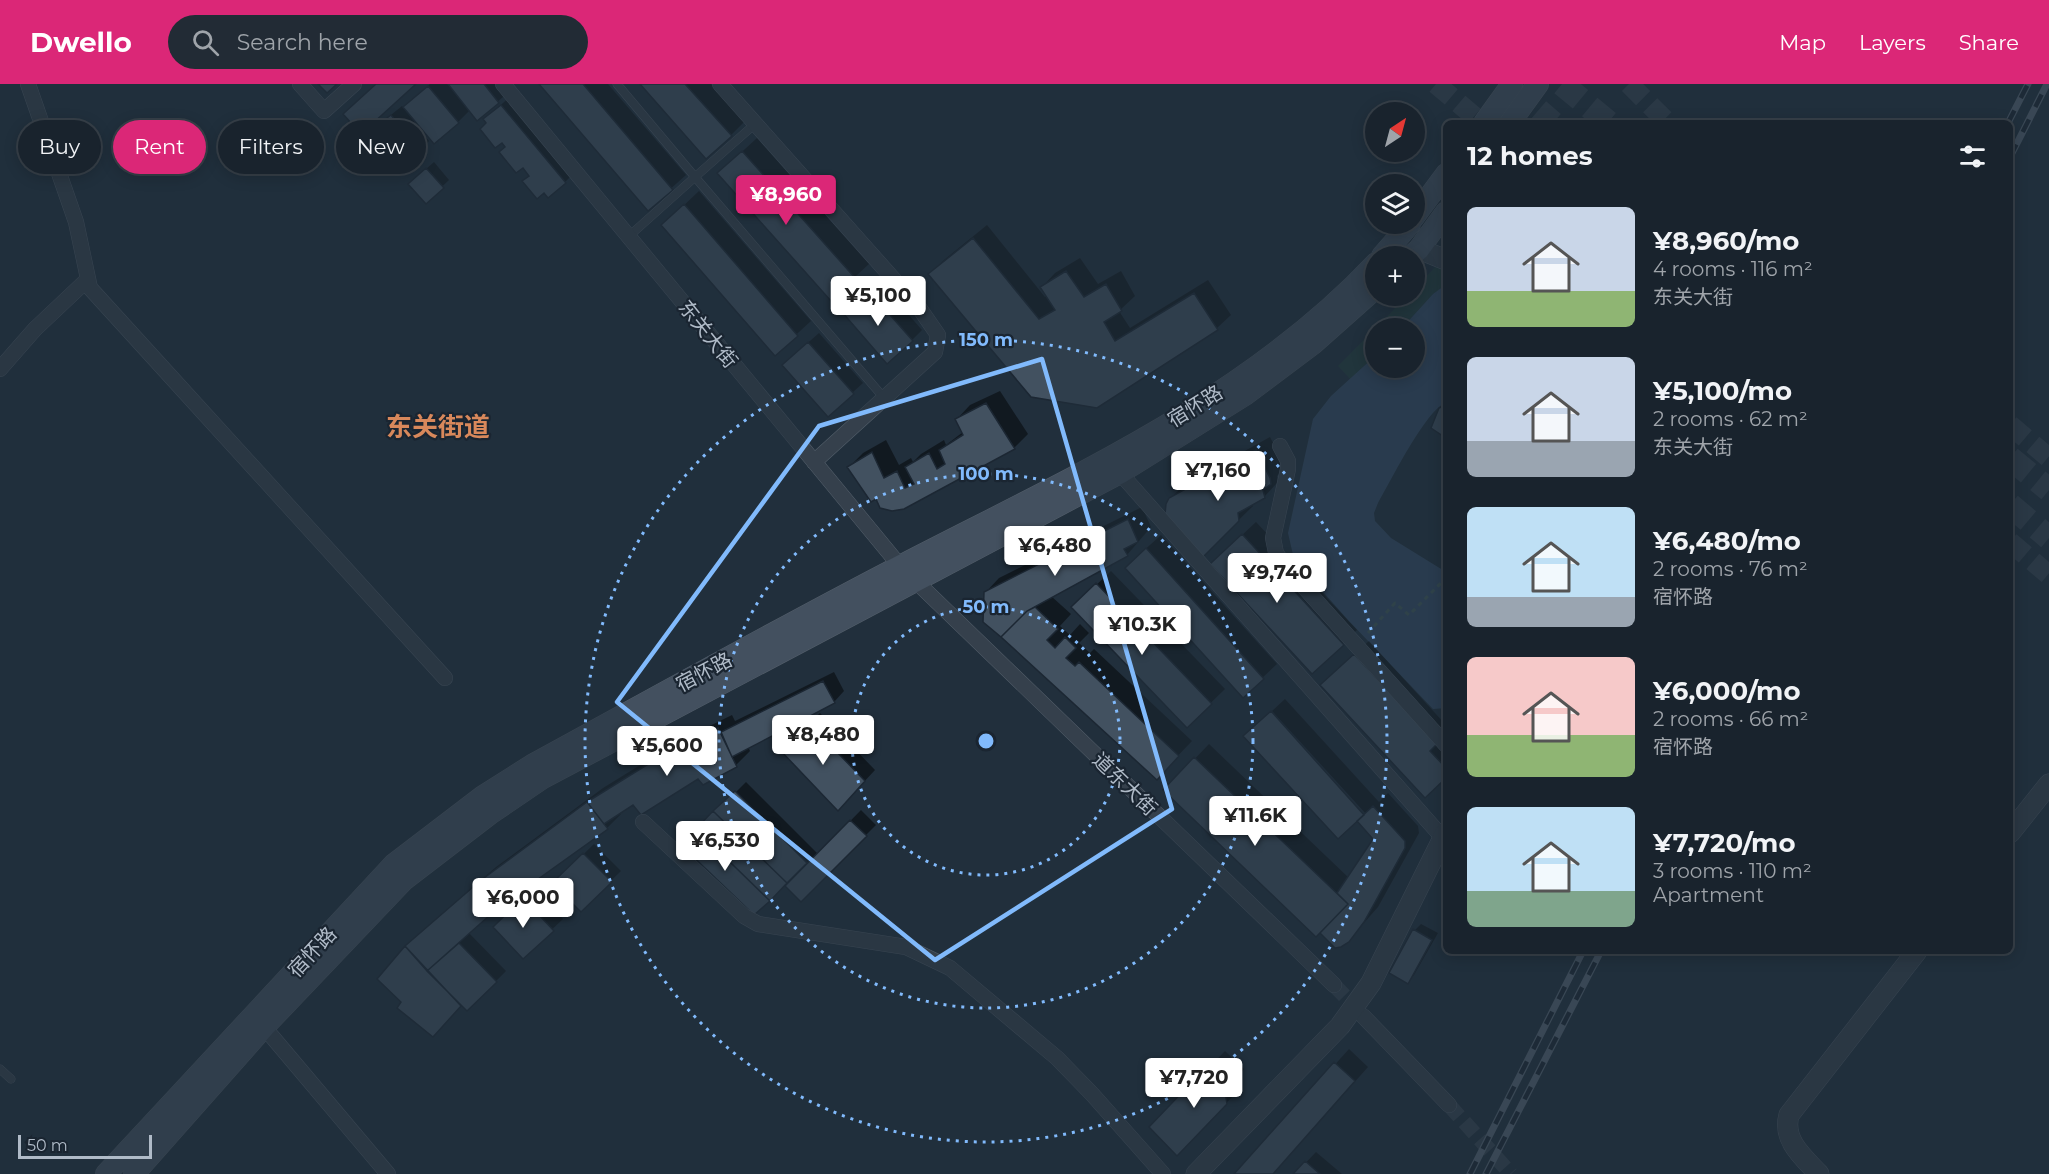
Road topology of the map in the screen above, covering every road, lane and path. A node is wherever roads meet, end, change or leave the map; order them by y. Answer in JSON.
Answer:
{"nodes":[{"id":1,"x":28,"y":84,"type":"edge"},
{"id":2,"x":300,"y":84,"type":"edge"},
{"id":3,"x":354,"y":84,"type":"edge"},
{"id":4,"x":503,"y":84,"type":"edge"},
{"id":5,"x":617,"y":84,"type":"edge"},
{"id":6,"x":720,"y":84,"type":"edge"},
{"id":7,"x":1512,"y":84,"type":"edge"},
{"id":8,"x":1536,"y":86,"type":"edge"},
{"id":9,"x":1486,"y":120,"type":"edge"},
{"id":10,"x":1512,"y":120,"type":"edge"},
{"id":11,"x":755,"y":124,"type":"junction"},
{"id":12,"x":695,"y":177,"type":"junction"},
{"id":13,"x":1443,"y":178,"type":"edge"},
{"id":14,"x":1425,"y":202,"type":"edge"},
{"id":15,"x":1443,"y":216,"type":"edge"},
{"id":16,"x":1401,"y":234,"type":"edge"},
{"id":17,"x":628,"y":237,"type":"junction"},
{"id":18,"x":1391,"y":246,"type":"edge"},
{"id":19,"x":1420,"y":246,"type":"edge"},
{"id":20,"x":1425,"y":255,"type":"edge"},
{"id":21,"x":1443,"y":259,"type":"edge"},
{"id":22,"x":1365,"y":275,"type":"edge"},
{"id":23,"x":88,"y":279,"type":"junction"},
{"id":24,"x":1365,"y":298,"type":"edge"},
{"id":25,"x":0,"y":369,"type":"edge"},
{"id":26,"x":885,"y":398,"type":"junction"},
{"id":27,"x":1280,"y":446,"type":"dead end"},
{"id":28,"x":813,"y":462,"type":"junction"},
{"id":29,"x":1120,"y":473,"type":"junction"},
{"id":30,"x":900,"y":566,"type":"junction"},
{"id":31,"x":1443,"y":581,"type":"edge"},
{"id":32,"x":915,"y":583,"type":"junction"},
{"id":33,"x":1362,"y":640,"type":"dead end"},
{"id":34,"x":444,"y":678,"type":"dead end"},
{"id":35,"x":1443,"y":742,"type":"edge"},
{"id":36,"x":2049,"y":784,"type":"edge"},
{"id":37,"x":643,"y":822,"type":"dead end"},
{"id":38,"x":2013,"y":829,"type":"edge"},
{"id":39,"x":1443,"y":834,"type":"edge"},
{"id":40,"x":1443,"y":837,"type":"edge"},
{"id":41,"x":1915,"y":954,"type":"edge"},
{"id":42,"x":1334,"y":985,"type":"tunnel mouth"},
{"id":43,"x":1363,"y":1016,"type":"tunnel mouth"},
{"id":44,"x":264,"y":1026,"type":"junction"},
{"id":45,"x":0,"y":1069,"type":"edge"},
{"id":46,"x":11,"y":1079,"type":"dead end"},
{"id":47,"x":1449,"y":1105,"type":"tunnel mouth"},
{"id":48,"x":106,"y":1174,"type":"edge"},
{"id":49,"x":134,"y":1174,"type":"edge"},
{"id":50,"x":388,"y":1174,"type":"edge"},
{"id":51,"x":1163,"y":1174,"type":"edge"},
{"id":52,"x":1196,"y":1174,"type":"edge"},
{"id":53,"x":1819,"y":1174,"type":"edge"}],
"edges":[{"from":1,"to":23,"type":"street"},
{"from":2,"to":3,"type":"street"},
{"from":4,"to":17,"type":"street","name":"东关大街"},
{"from":5,"to":12,"type":"lane"},
{"from":6,"to":11,"type":"street"},
{"from":7,"to":9,"type":"main road"},
{"from":8,"to":10,"type":"main road"},
{"from":11,"to":12,"type":"lane"},
{"from":11,"to":26,"type":"street"},
{"from":12,"to":17,"type":"lane"},
{"from":12,"to":26,"type":"lane"},
{"from":13,"to":14,"type":"main road"},
{"from":15,"to":19,"type":"main road"},
{"from":16,"to":18,"type":"main road"},
{"from":17,"to":28,"type":"street","name":"东关大街"},
{"from":20,"to":21,"type":"street"},
{"from":22,"to":30,"type":"main road","name":"宿怀路"},
{"from":23,"to":25,"type":"street"},
{"from":23,"to":34,"type":"street"},
{"from":24,"to":29,"type":"main road","name":"宿怀路"},
{"from":26,"to":28,"type":"street"},
{"from":27,"to":35,"type":"street"},
{"from":28,"to":30,"type":"street","name":"东关大街"},
{"from":29,"to":32,"type":"main road","name":"宿怀路"},
{"from":29,"to":39,"type":"street"},
{"from":30,"to":32,"type":"street","name":"东关大街"},
{"from":30,"to":48,"type":"main road","name":"宿怀路"},
{"from":31,"to":33,"type":"path"},
{"from":32,"to":42,"type":"street","name":"道东大街"},
{"from":32,"to":44,"type":"main road","name":"宿怀路"},
{"from":36,"to":38,"type":"street"},
{"from":37,"to":51,"type":"street"},
{"from":40,"to":52,"type":"street"},
{"from":41,"to":53,"type":"street"},
{"from":43,"to":47,"type":"street"},
{"from":44,"to":49,"type":"main road","name":"宿怀路"},
{"from":44,"to":50,"type":"street"},
{"from":45,"to":46,"type":"lane"}]}
